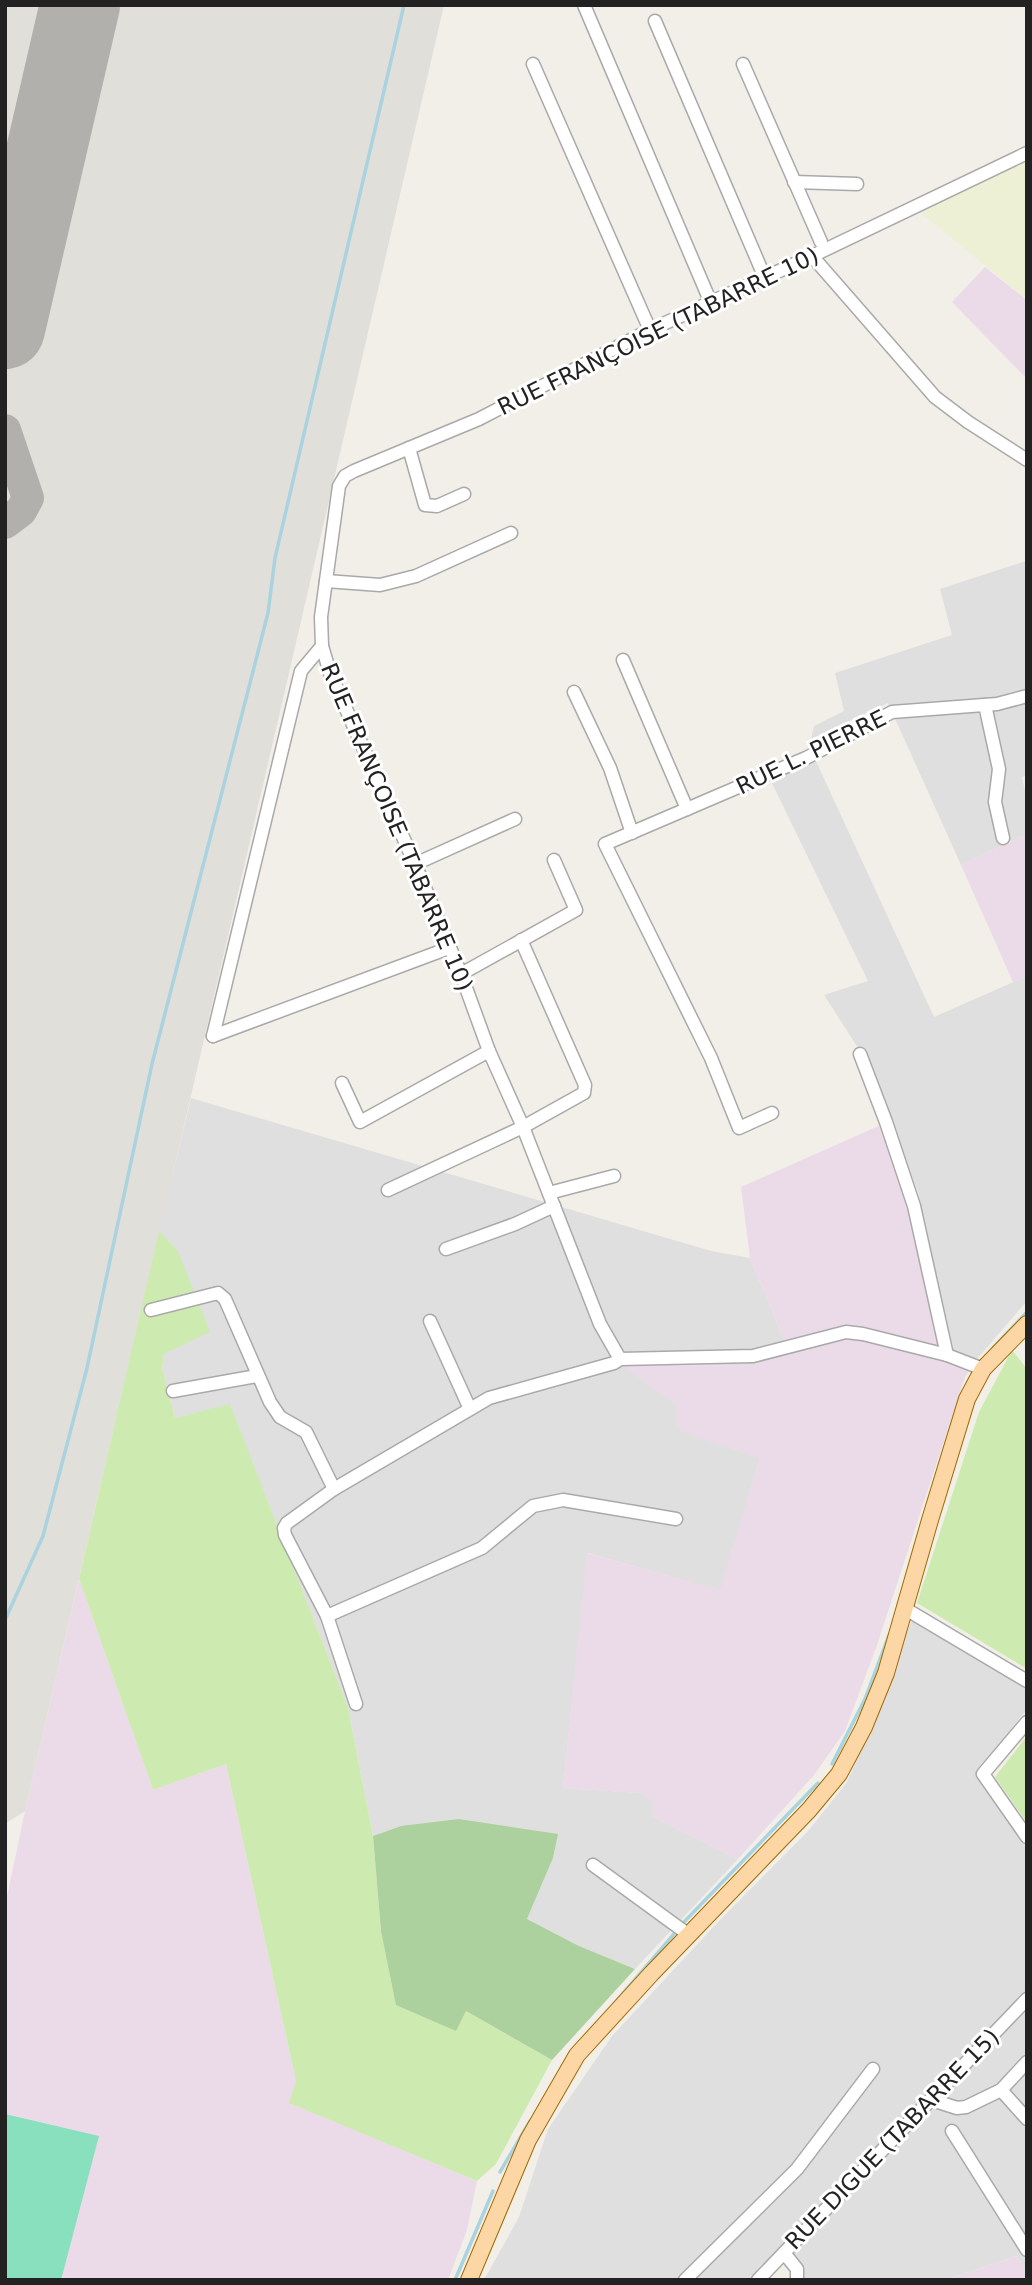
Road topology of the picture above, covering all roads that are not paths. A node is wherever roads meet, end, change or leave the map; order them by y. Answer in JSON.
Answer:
{"nodes":[{"id":1,"x":584,"y":5,"type":"edge"},
{"id":2,"x":655,"y":21,"type":"dead end"},
{"id":3,"x":533,"y":64,"type":"dead end"},
{"id":4,"x":743,"y":64,"type":"dead end"},
{"id":5,"x":1027,"y":153,"type":"edge"},
{"id":6,"x":794,"y":182,"type":"junction"},
{"id":7,"x":858,"y":184,"type":"dead end"},
{"id":8,"x":821,"y":242,"type":"dead end"},
{"id":9,"x":812,"y":256,"type":"junction"},
{"id":10,"x":765,"y":278,"type":"junction"},
{"id":11,"x":711,"y":303,"type":"junction"},
{"id":12,"x":650,"y":330,"type":"junction"},
{"id":13,"x":409,"y":448,"type":"junction"},
{"id":14,"x":1027,"y":460,"type":"edge"},
{"id":15,"x":464,"y":494,"type":"dead end"},
{"id":16,"x":511,"y":533,"type":"dead end"},
{"id":17,"x":326,"y":581,"type":"junction"},
{"id":18,"x":322,"y":646,"type":"junction"},
{"id":19,"x":623,"y":660,"type":"dead end"},
{"id":20,"x":574,"y":692,"type":"dead end"},
{"id":21,"x":1027,"y":696,"type":"edge"},
{"id":22,"x":985,"y":705,"type":"junction"},
{"id":23,"x":687,"y":809,"type":"junction"},
{"id":24,"x":515,"y":819,"type":"dead end"},
{"id":25,"x":632,"y":833,"type":"junction"},
{"id":26,"x":1003,"y":838,"type":"dead end"},
{"id":27,"x":554,"y":860,"type":"dead end"},
{"id":28,"x":415,"y":864,"type":"junction"},
{"id":29,"x":520,"y":940,"type":"junction"},
{"id":30,"x":449,"y":948,"type":"junction"},
{"id":31,"x":461,"y":974,"type":"junction"},
{"id":32,"x":489,"y":1051,"type":"junction"},
{"id":33,"x":860,"y":1054,"type":"dead end"},
{"id":34,"x":342,"y":1083,"type":"dead end"},
{"id":35,"x":772,"y":1114,"type":"dead end"},
{"id":36,"x":523,"y":1127,"type":"junction"},
{"id":37,"x":614,"y":1176,"type":"dead end"},
{"id":38,"x":388,"y":1190,"type":"dead end"},
{"id":39,"x":549,"y":1193,"type":"junction"},
{"id":40,"x":554,"y":1206,"type":"junction"},
{"id":41,"x":446,"y":1249,"type":"dead end"},
{"id":42,"x":151,"y":1310,"type":"dead end"},
{"id":43,"x":430,"y":1321,"type":"dead end"},
{"id":44,"x":1027,"y":1324,"type":"edge"},
{"id":45,"x":947,"y":1355,"type":"junction"},
{"id":46,"x":620,"y":1359,"type":"junction"},
{"id":47,"x":983,"y":1369,"type":"junction"},
{"id":48,"x":257,"y":1376,"type":"junction"},
{"id":49,"x":173,"y":1391,"type":"dead end"},
{"id":50,"x":470,"y":1409,"type":"junction"},
{"id":51,"x":334,"y":1489,"type":"junction"},
{"id":52,"x":676,"y":1519,"type":"dead end"},
{"id":53,"x":904,"y":1608,"type":"junction"},
{"id":54,"x":327,"y":1616,"type":"junction"},
{"id":55,"x":1027,"y":1681,"type":"edge"},
{"id":56,"x":356,"y":1704,"type":"dead end"},
{"id":57,"x":1027,"y":1722,"type":"edge"},
{"id":58,"x":1027,"y":1837,"type":"edge"},
{"id":59,"x":593,"y":1865,"type":"dead end"},
{"id":60,"x":689,"y":1935,"type":"junction"},
{"id":61,"x":1027,"y":1999,"type":"edge"},
{"id":62,"x":1027,"y":2062,"type":"edge"},
{"id":63,"x":873,"y":2069,"type":"dead end"},
{"id":64,"x":1001,"y":2090,"type":"junction"},
{"id":65,"x":932,"y":2100,"type":"junction"},
{"id":66,"x":1027,"y":2119,"type":"edge"},
{"id":67,"x":952,"y":2131,"type":"dead end"},
{"id":68,"x":1027,"y":2250,"type":"edge"},
{"id":69,"x":783,"y":2253,"type":"junction"},
{"id":70,"x":469,"y":2280,"type":"edge"},
{"id":71,"x":685,"y":2280,"type":"edge"},
{"id":72,"x":758,"y":2280,"type":"edge"},
{"id":73,"x":797,"y":2280,"type":"edge"}],
"edges":[{"from":1,"to":11,"type":"street"},
{"from":2,"to":10,"type":"street"},
{"from":3,"to":12,"type":"street"},
{"from":4,"to":6,"type":"street"},
{"from":5,"to":9,"type":"street","name":"RUE FRANÇOISE (TABARRE 10)"},
{"from":6,"to":7,"type":"street"},
{"from":6,"to":8,"type":"street"},
{"from":9,"to":10,"type":"street","name":"RUE FRANÇOISE (TABARRE 10)"},
{"from":9,"to":14,"type":"street"},
{"from":10,"to":11,"type":"street","name":"RUE FRANÇOISE (TABARRE 10)"},
{"from":11,"to":12,"type":"street","name":"RUE FRANÇOISE (TABARRE 10)"},
{"from":12,"to":13,"type":"street","name":"RUE FRANÇOISE (TABARRE 10)"},
{"from":13,"to":15,"type":"street"},
{"from":13,"to":17,"type":"street","name":"RUE FRANÇOISE (TABARRE 10)"},
{"from":16,"to":17,"type":"street"},
{"from":17,"to":18,"type":"street","name":"RUE FRANÇOISE (TABARRE 10)"},
{"from":18,"to":28,"type":"street","name":"RUE FRANÇOISE (TABARRE 10)"},
{"from":18,"to":30,"type":"street"},
{"from":19,"to":23,"type":"street"},
{"from":20,"to":25,"type":"street"},
{"from":21,"to":22,"type":"street","name":"RUE L. PIERRE"},
{"from":22,"to":23,"type":"street","name":"RUE L. PIERRE"},
{"from":22,"to":26,"type":"street"},
{"from":23,"to":25,"type":"street","name":"RUE L. PIERRE"},
{"from":24,"to":28,"type":"street"},
{"from":25,"to":35,"type":"street","name":"RUE L. PIERRE"},
{"from":27,"to":29,"type":"street"},
{"from":28,"to":30,"type":"street","name":"RUE FRANÇOISE (TABARRE 10)"},
{"from":29,"to":31,"type":"street"},
{"from":29,"to":36,"type":"street"},
{"from":30,"to":31,"type":"street","name":"RUE FRANÇOISE (TABARRE 10)"},
{"from":31,"to":32,"type":"street","name":"RUE FRANÇOISE (TABARRE 10)"},
{"from":32,"to":34,"type":"street"},
{"from":32,"to":36,"type":"street","name":"RUE FRANÇOISE (TABARRE 10)"},
{"from":33,"to":45,"type":"street"},
{"from":36,"to":38,"type":"street"},
{"from":36,"to":39,"type":"street","name":"RUE FRANÇOISE (TABARRE 10)"},
{"from":37,"to":39,"type":"street"},
{"from":39,"to":40,"type":"street","name":"RUE FRANÇOISE (TABARRE 10)"},
{"from":40,"to":41,"type":"street"},
{"from":40,"to":46,"type":"street","name":"RUE FRANÇOISE (TABARRE 10)"},
{"from":42,"to":48,"type":"street"},
{"from":43,"to":50,"type":"street"},
{"from":44,"to":47,"type":"main road"},
{"from":45,"to":46,"type":"street"},
{"from":45,"to":47,"type":"street"},
{"from":46,"to":50,"type":"street"},
{"from":47,"to":53,"type":"main road"},
{"from":48,"to":49,"type":"street"},
{"from":48,"to":51,"type":"street"},
{"from":50,"to":51,"type":"street"},
{"from":51,"to":54,"type":"street"},
{"from":52,"to":54,"type":"street"},
{"from":53,"to":55,"type":"street"},
{"from":53,"to":60,"type":"main road"},
{"from":54,"to":56,"type":"street"},
{"from":57,"to":58,"type":"street"},
{"from":59,"to":60,"type":"street"},
{"from":60,"to":70,"type":"main road"},
{"from":61,"to":65,"type":"street","name":"RUE DIGUE (TABARRE 15)"},
{"from":62,"to":64,"type":"street"},
{"from":63,"to":71,"type":"street"},
{"from":64,"to":65,"type":"street"},
{"from":64,"to":66,"type":"street"},
{"from":65,"to":69,"type":"street","name":"RUE DIGUE (TABARRE 15)"},
{"from":67,"to":68,"type":"street"},
{"from":69,"to":72,"type":"street","name":"RUE DIGUE (TABARRE 15)"},
{"from":69,"to":73,"type":"street"}]}
